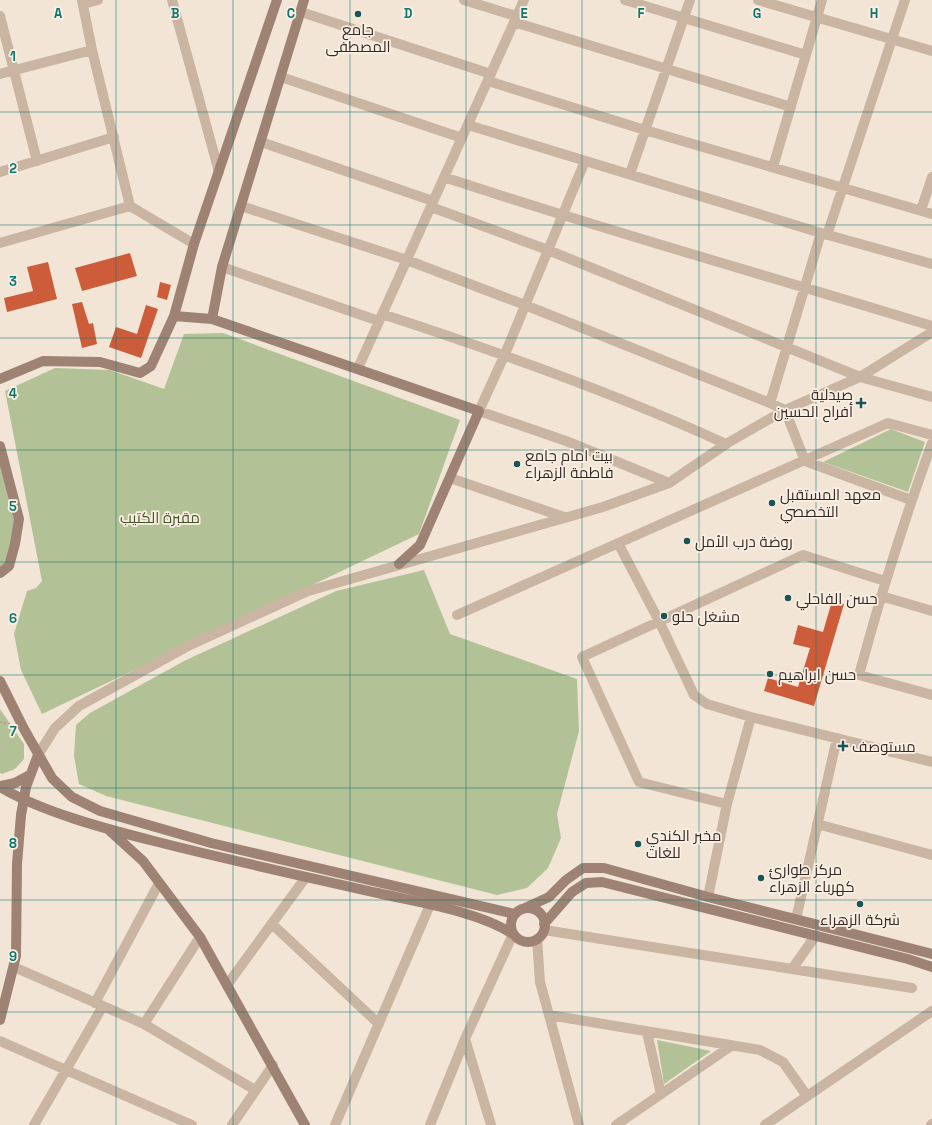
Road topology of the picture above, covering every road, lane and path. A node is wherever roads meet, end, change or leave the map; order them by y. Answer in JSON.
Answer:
{"nodes":[{"id":1,"x":98,"y":0,"type":"edge"},
{"id":2,"x":172,"y":0,"type":"edge"},
{"id":3,"x":304,"y":0,"type":"edge"},
{"id":4,"x":465,"y":0,"type":"edge"},
{"id":5,"x":524,"y":0,"type":"edge"},
{"id":6,"x":625,"y":0,"type":"edge"},
{"id":7,"x":690,"y":0,"type":"edge"},
{"id":8,"x":758,"y":0,"type":"edge"},
{"id":9,"x":822,"y":0,"type":"edge"},
{"id":10,"x":905,"y":0,"type":"edge"},
{"id":11,"x":277,"y":1,"type":"edge"},
{"id":12,"x":82,"y":2,"type":"edge"},
{"id":13,"x":301,"y":12,"type":"junction"},
{"id":14,"x":0,"y":16,"type":"edge"},
{"id":15,"x":684,"y":17,"type":"junction"},
{"id":16,"x":818,"y":17,"type":"junction"},
{"id":17,"x":515,"y":19,"type":"junction"},
{"id":18,"x":893,"y":40,"type":"junction"},
{"id":19,"x":92,"y":50,"type":"junction"},
{"id":20,"x":932,"y":51,"type":"edge"},
{"id":21,"x":806,"y":55,"type":"junction"},
{"id":22,"x":13,"y":70,"type":"junction"},
{"id":23,"x":666,"y":70,"type":"junction"},
{"id":24,"x":0,"y":74,"type":"edge"},
{"id":25,"x":281,"y":77,"type":"junction"},
{"id":26,"x":489,"y":77,"type":"junction"},
{"id":27,"x":791,"y":107,"type":"junction"},
{"id":28,"x":468,"y":125,"type":"junction"},
{"id":29,"x":645,"y":130,"type":"junction"},
{"id":30,"x":114,"y":137,"type":"junction"},
{"id":31,"x":462,"y":138,"type":"junction"},
{"id":32,"x":261,"y":142,"type":"junction"},
{"id":33,"x":37,"y":161,"type":"junction"},
{"id":34,"x":585,"y":161,"type":"junction"},
{"id":35,"x":773,"y":167,"type":"junction"},
{"id":36,"x":0,"y":172,"type":"edge"},
{"id":37,"x":219,"y":172,"type":"junction"},
{"id":38,"x":630,"y":174,"type":"junction"},
{"id":39,"x":932,"y":177,"type":"edge"},
{"id":40,"x":444,"y":178,"type":"junction"},
{"id":41,"x":843,"y":188,"type":"junction"},
{"id":42,"x":432,"y":204,"type":"junction"},
{"id":43,"x":130,"y":206,"type":"junction"},
{"id":44,"x":241,"y":206,"type":"junction"},
{"id":45,"x":921,"y":210,"type":"junction"},
{"id":46,"x":932,"y":214,"type":"edge"},
{"id":47,"x":562,"y":216,"type":"junction"},
{"id":48,"x":824,"y":234,"type":"junction"},
{"id":49,"x":0,"y":243,"type":"edge"},
{"id":50,"x":194,"y":244,"type":"junction"},
{"id":51,"x":548,"y":250,"type":"junction"},
{"id":52,"x":407,"y":260,"type":"junction"},
{"id":53,"x":932,"y":264,"type":"edge"},
{"id":54,"x":222,"y":267,"type":"junction"},
{"id":55,"x":806,"y":287,"type":"junction"},
{"id":56,"x":525,"y":305,"type":"junction"},
{"id":57,"x":174,"y":316,"type":"junction"},
{"id":58,"x":212,"y":318,"type":"junction"},
{"id":59,"x":381,"y":318,"type":"junction"},
{"id":60,"x":932,"y":326,"type":"edge"},
{"id":61,"x":932,"y":332,"type":"edge"},
{"id":62,"x":787,"y":347,"type":"junction"},
{"id":63,"x":505,"y":354,"type":"junction"},
{"id":64,"x":358,"y":368,"type":"junction"},
{"id":65,"x":860,"y":377,"type":"junction"},
{"id":66,"x":0,"y":379,"type":"edge"},
{"id":67,"x":932,"y":397,"type":"edge"},
{"id":68,"x":770,"y":403,"type":"junction"},
{"id":69,"x":785,"y":410,"type":"junction"},
{"id":70,"x":479,"y":412,"type":"junction"},
{"id":71,"x":932,"y":436,"type":"edge"},
{"id":72,"x":932,"y":443,"type":"edge"},
{"id":73,"x":726,"y":444,"type":"junction"},
{"id":74,"x":0,"y":446,"type":"edge"},
{"id":75,"x":805,"y":460,"type":"junction"},
{"id":76,"x":450,"y":478,"type":"junction"},
{"id":77,"x":668,"y":483,"type":"junction"},
{"id":78,"x":911,"y":500,"type":"junction"},
{"id":79,"x":564,"y":517,"type":"junction"},
{"id":80,"x":618,"y":543,"type":"junction"},
{"id":81,"x":399,"y":564,"type":"junction"},
{"id":82,"x":0,"y":573,"type":"edge"},
{"id":83,"x":885,"y":581,"type":"junction"},
{"id":84,"x":881,"y":596,"type":"junction"},
{"id":85,"x":932,"y":611,"type":"edge"},
{"id":86,"x":457,"y":614,"type":"dead end"},
{"id":87,"x":659,"y":621,"type":"junction"},
{"id":88,"x":0,"y":682,"type":"edge"},
{"id":89,"x":932,"y":695,"type":"edge"},
{"id":90,"x":751,"y":717,"type":"junction"},
{"id":91,"x":837,"y":738,"type":"junction"},
{"id":92,"x":38,"y":755,"type":"junction"},
{"id":93,"x":932,"y":762,"type":"edge"},
{"id":94,"x":30,"y":775,"type":"junction"},
{"id":95,"x":0,"y":787,"type":"edge"},
{"id":96,"x":24,"y":799,"type":"junction"},
{"id":97,"x":727,"y":804,"type":"junction"},
{"id":98,"x":817,"y":824,"type":"junction"},
{"id":99,"x":108,"y":829,"type":"junction"},
{"id":100,"x":932,"y":855,"type":"edge"},
{"id":101,"x":306,"y":877,"type":"junction"},
{"id":102,"x":159,"y":883,"type":"junction"},
{"id":103,"x":708,"y":897,"type":"junction"},
{"id":104,"x":430,"y":905,"type":"junction"},
{"id":105,"x":525,"y":908,"type":"junction"},
{"id":106,"x":515,"y":914,"type":"junction"},
{"id":107,"x":796,"y":919,"type":"junction"},
{"id":108,"x":272,"y":924,"type":"junction"},
{"id":109,"x":544,"y":927,"type":"junction"},
{"id":110,"x":513,"y":934,"type":"junction"},
{"id":111,"x":816,"y":935,"type":"junction"},
{"id":112,"x":200,"y":937,"type":"junction"},
{"id":113,"x":537,"y":939,"type":"junction"},
{"id":114,"x":932,"y":954,"type":"edge"},
{"id":115,"x":14,"y":967,"type":"junction"},
{"id":116,"x":932,"y":967,"type":"edge"},
{"id":117,"x":792,"y":969,"type":"junction"},
{"id":118,"x":227,"y":985,"type":"junction"},
{"id":119,"x":912,"y":988,"type":"dead end"},
{"id":120,"x":99,"y":1005,"type":"junction"},
{"id":121,"x":932,"y":1011,"type":"edge"},
{"id":122,"x":549,"y":1015,"type":"junction"},
{"id":123,"x":0,"y":1020,"type":"edge"},
{"id":124,"x":144,"y":1024,"type":"junction"},
{"id":125,"x":379,"y":1024,"type":"junction"},
{"id":126,"x":647,"y":1032,"type":"junction"},
{"id":127,"x":465,"y":1039,"type":"junction"},
{"id":128,"x":0,"y":1041,"type":"edge"},
{"id":129,"x":731,"y":1046,"type":"junction"},
{"id":130,"x":272,"y":1065,"type":"junction"},
{"id":131,"x":66,"y":1069,"type":"junction"},
{"id":132,"x":255,"y":1090,"type":"junction"},
{"id":133,"x":661,"y":1094,"type":"junction"},
{"id":134,"x":807,"y":1096,"type":"junction"},
{"id":135,"x":34,"y":1125,"type":"edge"},
{"id":136,"x":192,"y":1125,"type":"edge"},
{"id":137,"x":232,"y":1125,"type":"edge"},
{"id":138,"x":305,"y":1125,"type":"edge"},
{"id":139,"x":335,"y":1125,"type":"edge"},
{"id":140,"x":430,"y":1125,"type":"edge"},
{"id":141,"x":491,"y":1125,"type":"edge"},
{"id":142,"x":579,"y":1125,"type":"edge"},
{"id":143,"x":616,"y":1125,"type":"edge"},
{"id":144,"x":765,"y":1125,"type":"edge"}],
"edges":[{"from":1,"to":12,"type":"street"},
{"from":2,"to":37,"type":"street"},
{"from":3,"to":13,"type":"main road"},
{"from":4,"to":17,"type":"street"},
{"from":5,"to":17,"type":"street"},
{"from":6,"to":15,"type":"street"},
{"from":7,"to":15,"type":"street"},
{"from":8,"to":16,"type":"street"},
{"from":9,"to":16,"type":"street"},
{"from":10,"to":18,"type":"street"},
{"from":11,"to":37,"type":"main road"},
{"from":12,"to":19,"type":"street"},
{"from":13,"to":25,"type":"main road"},
{"from":13,"to":26,"type":"street"},
{"from":14,"to":22,"type":"street"},
{"from":15,"to":21,"type":"street"},
{"from":15,"to":23,"type":"street"},
{"from":16,"to":18,"type":"street"},
{"from":16,"to":21,"type":"street"},
{"from":17,"to":23,"type":"street"},
{"from":17,"to":26,"type":"street"},
{"from":18,"to":20,"type":"street"},
{"from":18,"to":41,"type":"street"},
{"from":19,"to":22,"type":"street"},
{"from":19,"to":30,"type":"street"},
{"from":21,"to":27,"type":"street"},
{"from":22,"to":24,"type":"street"},
{"from":22,"to":33,"type":"street"},
{"from":23,"to":27,"type":"street"},
{"from":23,"to":29,"type":"street"},
{"from":25,"to":31,"type":"street"},
{"from":25,"to":32,"type":"main road"},
{"from":26,"to":28,"type":"street"},
{"from":26,"to":29,"type":"street"},
{"from":27,"to":35,"type":"street"},
{"from":28,"to":31,"type":"street"},
{"from":28,"to":34,"type":"street"},
{"from":29,"to":35,"type":"street"},
{"from":29,"to":38,"type":"street"},
{"from":30,"to":33,"type":"street"},
{"from":30,"to":43,"type":"street"},
{"from":31,"to":40,"type":"street"},
{"from":32,"to":42,"type":"street"},
{"from":32,"to":44,"type":"main road"},
{"from":33,"to":36,"type":"street"},
{"from":34,"to":38,"type":"street"},
{"from":34,"to":47,"type":"street"},
{"from":35,"to":41,"type":"street"},
{"from":37,"to":50,"type":"main road"},
{"from":38,"to":48,"type":"street"},
{"from":39,"to":45,"type":"street"},
{"from":40,"to":42,"type":"street"},
{"from":40,"to":47,"type":"street"},
{"from":41,"to":45,"type":"street"},
{"from":41,"to":48,"type":"street"},
{"from":42,"to":51,"type":"street"},
{"from":42,"to":52,"type":"street"},
{"from":43,"to":49,"type":"street"},
{"from":43,"to":50,"type":"street"},
{"from":44,"to":52,"type":"street"},
{"from":44,"to":54,"type":"main road"},
{"from":45,"to":46,"type":"street"},
{"from":47,"to":51,"type":"street"},
{"from":47,"to":55,"type":"street"},
{"from":48,"to":53,"type":"street"},
{"from":48,"to":55,"type":"street"},
{"from":50,"to":57,"type":"main road"},
{"from":51,"to":56,"type":"street"},
{"from":51,"to":62,"type":"street"},
{"from":52,"to":56,"type":"street"},
{"from":52,"to":59,"type":"street"},
{"from":54,"to":58,"type":"main road"},
{"from":54,"to":59,"type":"street"},
{"from":55,"to":60,"type":"street"},
{"from":55,"to":62,"type":"street"},
{"from":56,"to":63,"type":"street"},
{"from":56,"to":68,"type":"street"},
{"from":57,"to":58,"type":"main road"},
{"from":57,"to":66,"type":"main road"},
{"from":58,"to":64,"type":"main road"},
{"from":59,"to":63,"type":"street"},
{"from":59,"to":64,"type":"street"},
{"from":61,"to":65,"type":"street"},
{"from":62,"to":65,"type":"street"},
{"from":62,"to":68,"type":"street"},
{"from":63,"to":70,"type":"street"},
{"from":63,"to":73,"type":"street"},
{"from":64,"to":70,"type":"main road"},
{"from":65,"to":67,"type":"street"},
{"from":65,"to":69,"type":"street"},
{"from":68,"to":69,"type":"street"},
{"from":69,"to":73,"type":"street"},
{"from":69,"to":75,"type":"street"},
{"from":70,"to":76,"type":"main road"},
{"from":70,"to":77,"type":"street"},
{"from":71,"to":75,"type":"street"},
{"from":72,"to":78,"type":"street"},
{"from":73,"to":77,"type":"street"},
{"from":74,"to":82,"type":"main road"},
{"from":75,"to":78,"type":"street"},
{"from":75,"to":80,"type":"street"},
{"from":76,"to":79,"type":"street"},
{"from":76,"to":81,"type":"main road"},
{"from":77,"to":79,"type":"street"},
{"from":78,"to":83,"type":"street"},
{"from":79,"to":81,"type":"street"},
{"from":80,"to":86,"type":"street"},
{"from":80,"to":87,"type":"street"},
{"from":81,"to":92,"type":"street"},
{"from":83,"to":84,"type":"street"},
{"from":83,"to":87,"type":"street"},
{"from":84,"to":85,"type":"street"},
{"from":84,"to":89,"type":"street"},
{"from":87,"to":90,"type":"street"},
{"from":87,"to":97,"type":"street"},
{"from":88,"to":92,"type":"main road"},
{"from":90,"to":91,"type":"street"},
{"from":90,"to":97,"type":"street"},
{"from":91,"to":93,"type":"street"},
{"from":91,"to":98,"type":"street"},
{"from":92,"to":94,"type":"main road"},
{"from":92,"to":106,"type":"main road"},
{"from":94,"to":95,"type":"main road"},
{"from":94,"to":96,"type":"main road"},
{"from":95,"to":96,"type":"main road"},
{"from":96,"to":99,"type":"main road"},
{"from":96,"to":115,"type":"main road"},
{"from":97,"to":103,"type":"street"},
{"from":98,"to":100,"type":"street"},
{"from":98,"to":107,"type":"street"},
{"from":99,"to":101,"type":"main road"},
{"from":99,"to":102,"type":"main road"},
{"from":101,"to":104,"type":"main road"},
{"from":101,"to":108,"type":"street"},
{"from":102,"to":112,"type":"main road"},
{"from":102,"to":120,"type":"street"},
{"from":103,"to":105,"type":"main road"},
{"from":103,"to":107,"type":"main road"},
{"from":104,"to":110,"type":"main road"},
{"from":104,"to":125,"type":"street"},
{"from":105,"to":106,"type":"main road"},
{"from":105,"to":109,"type":"main road"},
{"from":106,"to":110,"type":"main road"},
{"from":107,"to":114,"type":"main road"},
{"from":108,"to":118,"type":"street"},
{"from":108,"to":125,"type":"street"},
{"from":109,"to":111,"type":"main road"},
{"from":109,"to":113,"type":"main road"},
{"from":109,"to":117,"type":"street"},
{"from":110,"to":113,"type":"main road"},
{"from":110,"to":127,"type":"street"},
{"from":111,"to":116,"type":"main road"},
{"from":111,"to":117,"type":"street"},
{"from":112,"to":118,"type":"main road"},
{"from":112,"to":124,"type":"street"},
{"from":113,"to":122,"type":"street"},
{"from":115,"to":120,"type":"street"},
{"from":115,"to":123,"type":"main road"},
{"from":117,"to":119,"type":"street"},
{"from":118,"to":130,"type":"main road"},
{"from":120,"to":124,"type":"street"},
{"from":120,"to":131,"type":"street"},
{"from":121,"to":134,"type":"street"},
{"from":122,"to":126,"type":"street"},
{"from":122,"to":142,"type":"street"},
{"from":124,"to":132,"type":"street"},
{"from":125,"to":139,"type":"street"},
{"from":126,"to":129,"type":"street"},
{"from":126,"to":133,"type":"street"},
{"from":127,"to":140,"type":"street"},
{"from":127,"to":141,"type":"street"},
{"from":128,"to":131,"type":"street"},
{"from":129,"to":133,"type":"street"},
{"from":129,"to":134,"type":"street"},
{"from":130,"to":132,"type":"street"},
{"from":130,"to":138,"type":"main road"},
{"from":131,"to":135,"type":"street"},
{"from":131,"to":136,"type":"street"},
{"from":132,"to":137,"type":"street"},
{"from":133,"to":143,"type":"street"},
{"from":134,"to":144,"type":"street"}]}
